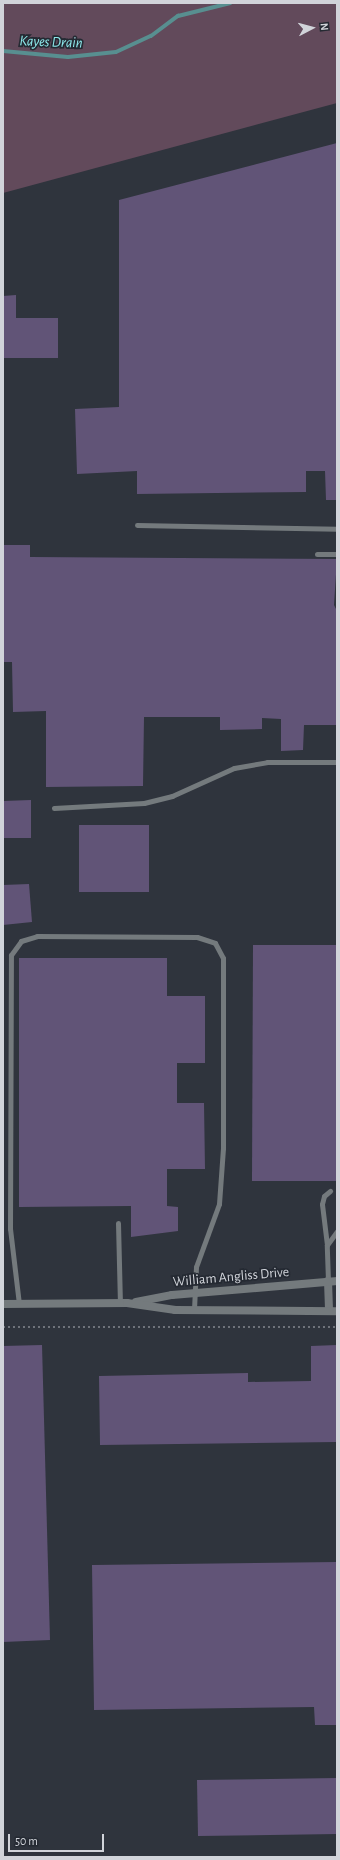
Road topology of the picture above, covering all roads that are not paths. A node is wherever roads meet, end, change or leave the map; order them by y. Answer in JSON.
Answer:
{"nodes":[{"id":1,"x":137,"y":525,"type":"dead end"},
{"id":2,"x":337,"y":528,"type":"edge"},
{"id":3,"x":317,"y":554,"type":"dead end"},
{"id":4,"x":337,"y":554,"type":"edge"},
{"id":5,"x":337,"y":762,"type":"edge"},
{"id":6,"x":54,"y":808,"type":"dead end"},
{"id":7,"x":330,"y":1191,"type":"dead end"},
{"id":8,"x":118,"y":1223,"type":"dead end"},
{"id":9,"x":337,"y":1231,"type":"edge"},
{"id":10,"x":327,"y":1245,"type":"junction"},
{"id":11,"x":328,"y":1281,"type":"junction"},
{"id":12,"x":337,"y":1281,"type":"edge"},
{"id":13,"x":194,"y":1294,"type":"junction"},
{"id":14,"x":124,"y":1303,"type":"junction"},
{"id":15,"x":3,"y":1304,"type":"edge"},
{"id":16,"x":19,"y":1304,"type":"junction"},
{"id":17,"x":194,"y":1310,"type":"junction"},
{"id":18,"x":333,"y":1311,"type":"edge"}],
"edges":[{"from":1,"to":2,"type":"lane"},
{"from":3,"to":4,"type":"lane"},
{"from":5,"to":6,"type":"lane"},
{"from":7,"to":10,"type":"lane"},
{"from":8,"to":14,"type":"lane"},
{"from":9,"to":10,"type":"lane"},
{"from":10,"to":11,"type":"lane"},
{"from":11,"to":12,"type":"street","name":"William Angliss Drive"},
{"from":11,"to":13,"type":"street","name":"William Angliss Drive"},
{"from":11,"to":18,"type":"street"},
{"from":13,"to":14,"type":"street","name":"William Angliss Drive"},
{"from":13,"to":16,"type":"lane"},
{"from":13,"to":17,"type":"lane"},
{"from":14,"to":16,"type":"street","name":"William Angliss Drive"},
{"from":14,"to":17,"type":"street","name":"William Angliss Drive"},
{"from":15,"to":16,"type":"street","name":"William Angliss Drive"},
{"from":17,"to":18,"type":"street","name":"William Angliss Drive"}]}
